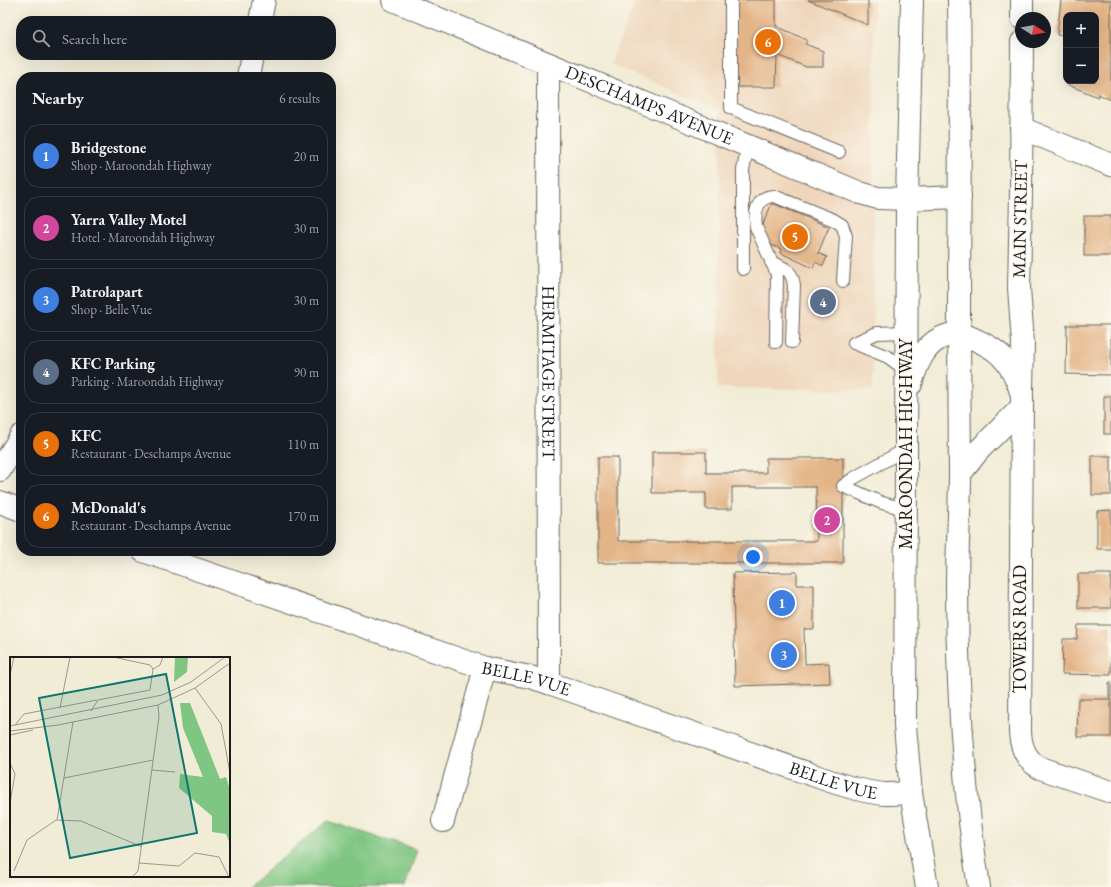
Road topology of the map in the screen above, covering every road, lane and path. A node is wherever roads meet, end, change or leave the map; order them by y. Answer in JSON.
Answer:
{"nodes":[{"id":1,"x":264,"y":0,"type":"edge"},
{"id":2,"x":393,"y":0,"type":"edge"},
{"id":3,"x":731,"y":0,"type":"edge"},
{"id":4,"x":912,"y":0,"type":"edge"},
{"id":5,"x":959,"y":0,"type":"edge"},
{"id":6,"x":1022,"y":0,"type":"edge"},
{"id":7,"x":1022,"y":12,"type":"edge"},
{"id":8,"x":261,"y":16,"type":"edge"},
{"id":9,"x":1022,"y":48,"type":"edge"},
{"id":10,"x":251,"y":60,"type":"edge"},
{"id":11,"x":548,"y":64,"type":"junction"},
{"id":12,"x":249,"y":72,"type":"edge"},
{"id":13,"x":1021,"y":128,"type":"junction"},
{"id":14,"x":748,"y":146,"type":"junction"},
{"id":15,"x":839,"y":152,"type":"dead end"},
{"id":16,"x":1111,"y":165,"type":"edge"},
{"id":17,"x":960,"y":197,"type":"junction"},
{"id":18,"x":907,"y":199,"type":"junction"},
{"id":19,"x":771,"y":262,"type":"junction"},
{"id":20,"x":743,"y":269,"type":"dead end"},
{"id":21,"x":843,"y":281,"type":"dead end"},
{"id":22,"x":907,"y":332,"type":"junction"},
{"id":23,"x":959,"y":333,"type":"junction"},
{"id":24,"x":776,"y":342,"type":"dead end"},
{"id":25,"x":792,"y":342,"type":"dead end"},
{"id":26,"x":907,"y":371,"type":"junction"},
{"id":27,"x":906,"y":399,"type":"junction"},
{"id":28,"x":1022,"y":401,"type":"junction"},
{"id":29,"x":16,"y":444,"type":"edge"},
{"id":30,"x":906,"y":449,"type":"junction"},
{"id":31,"x":0,"y":470,"type":"edge"},
{"id":32,"x":960,"y":474,"type":"junction"},
{"id":33,"x":0,"y":502,"type":"edge"},
{"id":34,"x":16,"y":508,"type":"edge"},
{"id":35,"x":905,"y":509,"type":"junction"},
{"id":36,"x":158,"y":556,"type":"edge"},
{"id":37,"x":485,"y":668,"type":"junction"},
{"id":38,"x":549,"y":683,"type":"junction"},
{"id":39,"x":1111,"y":792,"type":"edge"},
{"id":40,"x":911,"y":793,"type":"junction"},
{"id":41,"x":443,"y":821,"type":"dead end"},
{"id":42,"x":927,"y":887,"type":"edge"},
{"id":43,"x":979,"y":887,"type":"edge"}],
"edges":[{"from":1,"to":8,"type":"main road"},
{"from":2,"to":11,"type":"main road","name":"DESCHAMPS AVENUE"},
{"from":3,"to":15,"type":"lane"},
{"from":4,"to":18,"type":"main road","name":"MAROONDAH HIGHWAY"},
{"from":5,"to":17,"type":"main road"},
{"from":6,"to":7,"type":"main road"},
{"from":9,"to":13,"type":"main road","name":"MAIN STREET"},
{"from":10,"to":12,"type":"main road"},
{"from":11,"to":14,"type":"main road","name":"DESCHAMPS AVENUE"},
{"from":11,"to":38,"type":"main road","name":"HERMITAGE STREET"},
{"from":13,"to":16,"type":"main road"},
{"from":13,"to":28,"type":"main road","name":"MAIN STREET"},
{"from":14,"to":18,"type":"main road","name":"DESCHAMPS AVENUE"},
{"from":14,"to":20,"type":"lane"},
{"from":17,"to":18,"type":"main road","name":"DESCHAMPS AVENUE"},
{"from":17,"to":23,"type":"main road"},
{"from":18,"to":22,"type":"main road","name":"MAROONDAH HIGHWAY"},
{"from":19,"to":21,"type":"lane"},
{"from":19,"to":24,"type":"lane"},
{"from":19,"to":25,"type":"lane"},
{"from":22,"to":26,"type":"main road","name":"MAROONDAH HIGHWAY"},
{"from":22,"to":26,"type":"lane"},
{"from":23,"to":27,"type":"main road"},
{"from":23,"to":28,"type":"main road"},
{"from":23,"to":32,"type":"main road"},
{"from":26,"to":27,"type":"main road","name":"MAROONDAH HIGHWAY"},
{"from":27,"to":30,"type":"main road","name":"MAROONDAH HIGHWAY"},
{"from":28,"to":32,"type":"main road"},
{"from":28,"to":39,"type":"main road","name":"TOWERS ROAD"},
{"from":29,"to":31,"type":"main road"},
{"from":30,"to":35,"type":"main road","name":"MAROONDAH HIGHWAY"},
{"from":30,"to":35,"type":"lane"},
{"from":32,"to":43,"type":"main road"},
{"from":33,"to":34,"type":"main road"},
{"from":35,"to":40,"type":"main road","name":"MAROONDAH HIGHWAY"},
{"from":36,"to":37,"type":"main road","name":"BELLE VUE"},
{"from":37,"to":38,"type":"main road","name":"BELLE VUE"},
{"from":37,"to":41,"type":"main road"},
{"from":38,"to":40,"type":"main road","name":"BELLE VUE"},
{"from":40,"to":42,"type":"main road","name":"MAROONDAH HIGHWAY"}]}
